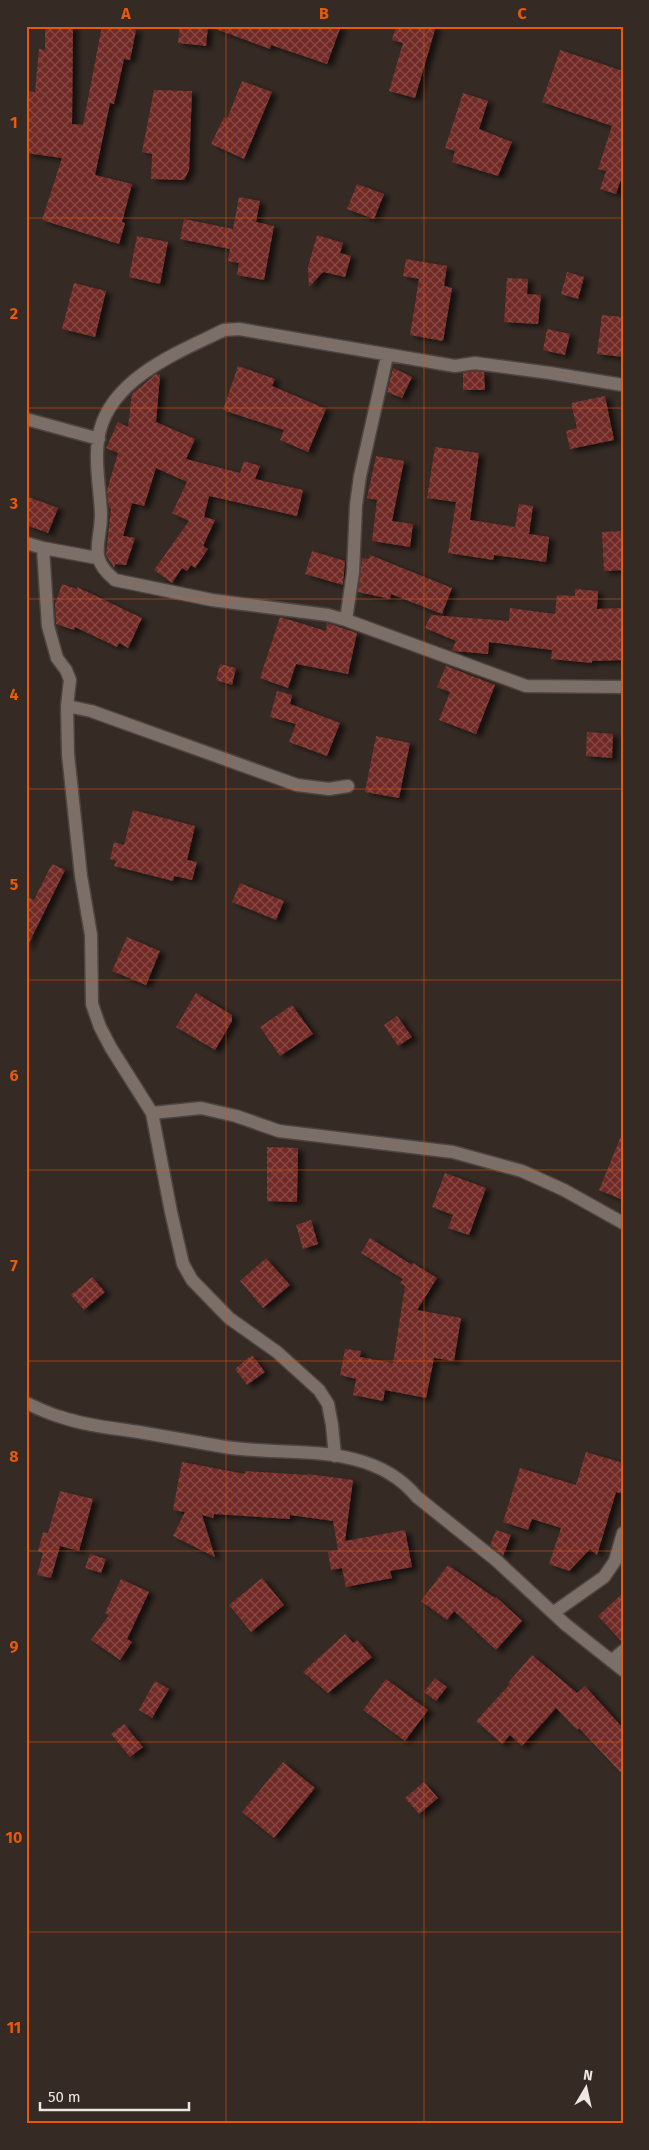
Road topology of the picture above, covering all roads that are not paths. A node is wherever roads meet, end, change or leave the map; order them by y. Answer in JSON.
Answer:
{"nodes":[{"id":1,"x":387,"y":356,"type":"junction"},
{"id":2,"x":623,"y":385,"type":"edge"},
{"id":3,"x":26,"y":419,"type":"edge"},
{"id":4,"x":99,"y":440,"type":"junction"},
{"id":5,"x":26,"y":543,"type":"edge"},
{"id":6,"x":43,"y":548,"type":"junction"},
{"id":7,"x":97,"y":558,"type":"junction"},
{"id":8,"x":346,"y":620,"type":"junction"},
{"id":9,"x":623,"y":687,"type":"edge"},
{"id":10,"x":67,"y":706,"type":"junction"},
{"id":11,"x":348,"y":786,"type":"dead end"},
{"id":12,"x":152,"y":1113,"type":"junction"},
{"id":13,"x":623,"y":1223,"type":"edge"},
{"id":14,"x":26,"y":1403,"type":"edge"},
{"id":15,"x":335,"y":1456,"type":"junction"},
{"id":16,"x":623,"y":1533,"type":"edge"},
{"id":17,"x":553,"y":1613,"type":"junction"},
{"id":18,"x":623,"y":1651,"type":"edge"},
{"id":19,"x":611,"y":1661,"type":"junction"},
{"id":20,"x":623,"y":1670,"type":"edge"}],
"edges":[{"from":1,"to":2,"type":"street"},
{"from":1,"to":4,"type":"street"},
{"from":1,"to":8,"type":"street"},
{"from":3,"to":4,"type":"street"},
{"from":4,"to":7,"type":"street"},
{"from":5,"to":6,"type":"street"},
{"from":6,"to":7,"type":"street"},
{"from":6,"to":10,"type":"street"},
{"from":7,"to":8,"type":"street"},
{"from":8,"to":9,"type":"street"},
{"from":10,"to":11,"type":"street"},
{"from":10,"to":12,"type":"street"},
{"from":12,"to":13,"type":"street"},
{"from":12,"to":15,"type":"street"},
{"from":14,"to":15,"type":"street"},
{"from":15,"to":17,"type":"street"},
{"from":16,"to":17,"type":"street"},
{"from":17,"to":19,"type":"street"},
{"from":18,"to":19,"type":"street"},
{"from":19,"to":20,"type":"street"}]}
